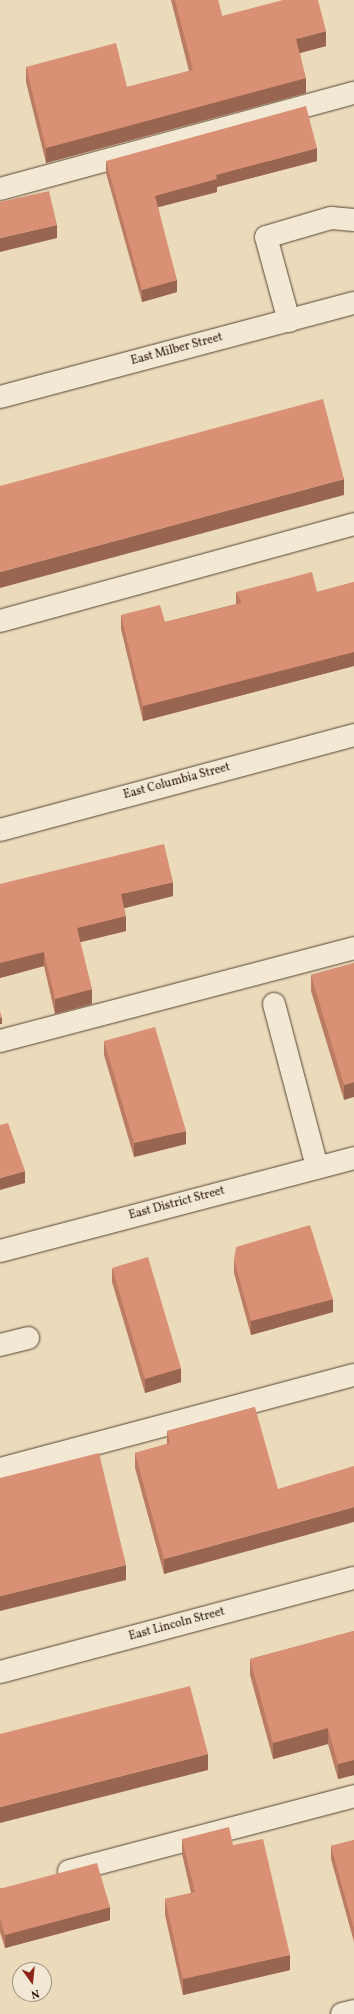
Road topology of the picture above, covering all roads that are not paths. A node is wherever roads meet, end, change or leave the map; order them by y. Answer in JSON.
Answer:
{"nodes":[{"id":1,"x":354,"y":93,"type":"edge"},
{"id":2,"x":0,"y":189,"type":"edge"},
{"id":3,"x":354,"y":220,"type":"edge"},
{"id":4,"x":354,"y":303,"type":"edge"},
{"id":5,"x":289,"y":320,"type":"junction"},
{"id":6,"x":0,"y":397,"type":"edge"},
{"id":7,"x":354,"y":524,"type":"edge"},
{"id":8,"x":0,"y":621,"type":"edge"},
{"id":9,"x":354,"y":735,"type":"edge"},
{"id":10,"x":0,"y":830,"type":"edge"},
{"id":11,"x":354,"y":948,"type":"edge"},
{"id":12,"x":274,"y":1004,"type":"dead end"},
{"id":13,"x":0,"y":1041,"type":"edge"},
{"id":14,"x":354,"y":1158,"type":"edge"},
{"id":15,"x":317,"y":1167,"type":"junction"},
{"id":16,"x":0,"y":1251,"type":"edge"},
{"id":17,"x":28,"y":1338,"type":"dead end"},
{"id":18,"x":0,"y":1345,"type":"edge"},
{"id":19,"x":354,"y":1375,"type":"edge"},
{"id":20,"x":0,"y":1469,"type":"edge"},
{"id":21,"x":354,"y":1578,"type":"edge"},
{"id":22,"x":0,"y":1672,"type":"edge"},
{"id":23,"x":354,"y":1796,"type":"edge"},
{"id":24,"x":46,"y":1877,"type":"edge"},
{"id":25,"x":354,"y":2011,"type":"edge"},
{"id":26,"x":342,"y":2014,"type":"edge"}],
"edges":[{"from":1,"to":2,"type":"street"},
{"from":3,"to":5,"type":"street"},
{"from":4,"to":5,"type":"street","name":"East Milber Street"},
{"from":5,"to":6,"type":"street","name":"East Milber Street"},
{"from":7,"to":8,"type":"street"},
{"from":9,"to":10,"type":"street","name":"East Columbia Street"},
{"from":11,"to":13,"type":"street"},
{"from":12,"to":15,"type":"street"},
{"from":14,"to":15,"type":"street","name":"East District Street"},
{"from":15,"to":16,"type":"street","name":"East District Street"},
{"from":17,"to":18,"type":"street"},
{"from":19,"to":20,"type":"street"},
{"from":21,"to":22,"type":"street","name":"East Lincoln Street"},
{"from":23,"to":24,"type":"street"},
{"from":25,"to":26,"type":"street"}]}
